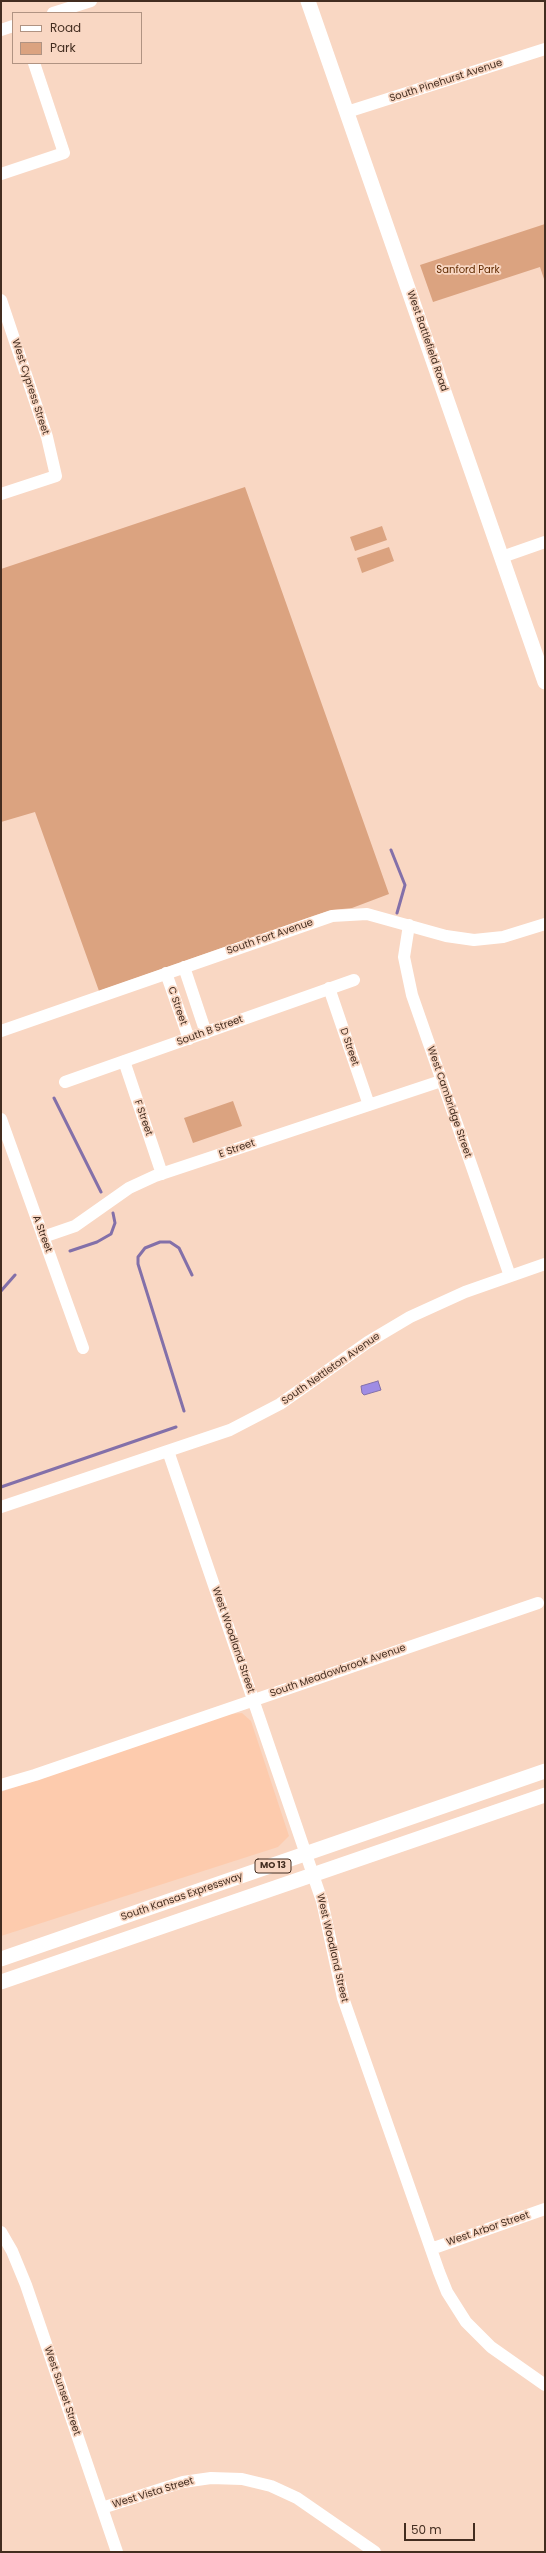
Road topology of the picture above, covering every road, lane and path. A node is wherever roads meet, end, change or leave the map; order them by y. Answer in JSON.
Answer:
{"nodes":[{"id":1,"x":91,"y":1,"type":"edge"},
{"id":2,"x":308,"y":1,"type":"edge"},
{"id":3,"x":56,"y":12,"type":"edge"},
{"id":4,"x":12,"y":26,"type":"edge"},
{"id":5,"x":1,"y":30,"type":"edge"},
{"id":6,"x":545,"y":49,"type":"edge"},
{"id":7,"x":34,"y":64,"type":"edge"},
{"id":8,"x":347,"y":112,"type":"junction"},
{"id":9,"x":1,"y":174,"type":"edge"},
{"id":10,"x":1,"y":300,"type":"edge"},
{"id":11,"x":1,"y":494,"type":"edge"},
{"id":12,"x":545,"y":542,"type":"edge"},
{"id":13,"x":502,"y":557,"type":"junction"},
{"id":14,"x":545,"y":682,"type":"edge"},
{"id":15,"x":545,"y":924,"type":"edge"},
{"id":16,"x":409,"y":925,"type":"junction"},
{"id":17,"x":184,"y":967,"type":"junction"},
{"id":18,"x":166,"y":973,"type":"junction"},
{"id":19,"x":354,"y":980,"type":"dead end"},
{"id":20,"x":329,"y":988,"type":"junction"},
{"id":21,"x":1,"y":1031,"type":"edge"},
{"id":22,"x":206,"y":1033,"type":"junction"},
{"id":23,"x":189,"y":1039,"type":"junction"},
{"id":24,"x":124,"y":1061,"type":"junction"},
{"id":25,"x":442,"y":1081,"type":"junction"},
{"id":26,"x":65,"y":1082,"type":"dead end"},
{"id":27,"x":369,"y":1105,"type":"junction"},
{"id":28,"x":1,"y":1120,"type":"edge"},
{"id":29,"x":162,"y":1174,"type":"junction"},
{"id":30,"x":43,"y":1237,"type":"junction"},
{"id":31,"x":545,"y":1264,"type":"edge"},
{"id":32,"x":510,"y":1276,"type":"junction"},
{"id":33,"x":83,"y":1348,"type":"dead end"},
{"id":34,"x":168,"y":1451,"type":"junction"},
{"id":35,"x":1,"y":1507,"type":"edge"},
{"id":36,"x":538,"y":1603,"type":"dead end"},
{"id":37,"x":253,"y":1700,"type":"junction"},
{"id":38,"x":545,"y":1771,"type":"edge"},
{"id":39,"x":1,"y":1785,"type":"edge"},
{"id":40,"x":545,"y":1795,"type":"edge"},
{"id":41,"x":306,"y":1854,"type":"junction"},
{"id":42,"x":313,"y":1875,"type":"junction"},
{"id":43,"x":1,"y":1959,"type":"edge"},
{"id":44,"x":1,"y":1982,"type":"edge"},
{"id":45,"x":545,"y":2209,"type":"edge"},
{"id":46,"x":1,"y":2232,"type":"edge"},
{"id":47,"x":431,"y":2249,"type":"junction"},
{"id":48,"x":545,"y":2385,"type":"edge"},
{"id":49,"x":102,"y":2508,"type":"junction"},
{"id":50,"x":117,"y":2552,"type":"edge"},
{"id":51,"x":376,"y":2552,"type":"edge"}],
"edges":[{"from":1,"to":3,"type":"street"},
{"from":2,"to":8,"type":"main road","name":"West Battlefield Road"},
{"from":4,"to":5,"type":"street"},
{"from":6,"to":8,"type":"street","name":"South Pinehurst Avenue"},
{"from":7,"to":9,"type":"street"},
{"from":8,"to":13,"type":"main road","name":"West Battlefield Road"},
{"from":10,"to":11,"type":"street","name":"West Cypress Street"},
{"from":12,"to":13,"type":"street"},
{"from":13,"to":14,"type":"main road","name":"West Battlefield Road"},
{"from":15,"to":16,"type":"street","name":"South Fort Avenue"},
{"from":16,"to":17,"type":"street","name":"South Fort Avenue"},
{"from":16,"to":25,"type":"street","name":"West Cambridge Street"},
{"from":17,"to":18,"type":"street","name":"South Fort Avenue"},
{"from":17,"to":22,"type":"street","name":"C Street"},
{"from":18,"to":21,"type":"street","name":"South Fort Avenue"},
{"from":18,"to":23,"type":"street","name":"C Street"},
{"from":19,"to":20,"type":"street","name":"South B Street"},
{"from":20,"to":22,"type":"street","name":"South B Street"},
{"from":20,"to":27,"type":"street","name":"D Street"},
{"from":22,"to":23,"type":"street","name":"South B Street"},
{"from":23,"to":24,"type":"street","name":"South B Street"},
{"from":24,"to":26,"type":"street","name":"South B Street"},
{"from":24,"to":29,"type":"street","name":"F Street"},
{"from":25,"to":27,"type":"street","name":"E Street"},
{"from":25,"to":32,"type":"street","name":"West Cambridge Street"},
{"from":27,"to":29,"type":"street","name":"E Street"},
{"from":28,"to":30,"type":"street","name":"A Street"},
{"from":29,"to":30,"type":"street","name":"E Street"},
{"from":30,"to":33,"type":"street","name":"A Street"},
{"from":31,"to":32,"type":"street","name":"South Nettleton Avenue"},
{"from":32,"to":34,"type":"street","name":"South Nettleton Avenue"},
{"from":34,"to":35,"type":"street","name":"South Nettleton Avenue"},
{"from":34,"to":37,"type":"street","name":"West Woodland Street"},
{"from":36,"to":37,"type":"street","name":"South Meadowbrook Avenue"},
{"from":37,"to":39,"type":"street","name":"South Meadowbrook Avenue"},
{"from":37,"to":41,"type":"street","name":"West Woodland Street"},
{"from":38,"to":41,"type":"main road","name":"South Kansas Expressway","number":"MO 13"},
{"from":40,"to":42,"type":"main road","number":"MO 13"},
{"from":41,"to":42,"type":"street","name":"West Woodland Street"},
{"from":41,"to":43,"type":"main road","name":"South Kansas Expressway","number":"MO 13"},
{"from":42,"to":44,"type":"main road","number":"MO 13"},
{"from":42,"to":47,"type":"street","name":"West Woodland Street"},
{"from":45,"to":47,"type":"street","name":"West Arbor Street"},
{"from":46,"to":49,"type":"street","name":"West Sunset Street"},
{"from":47,"to":48,"type":"street","name":"West Woodland Street"},
{"from":49,"to":50,"type":"street","name":"West Sunset Street"},
{"from":49,"to":51,"type":"street","name":"West Vista Street"}]}
